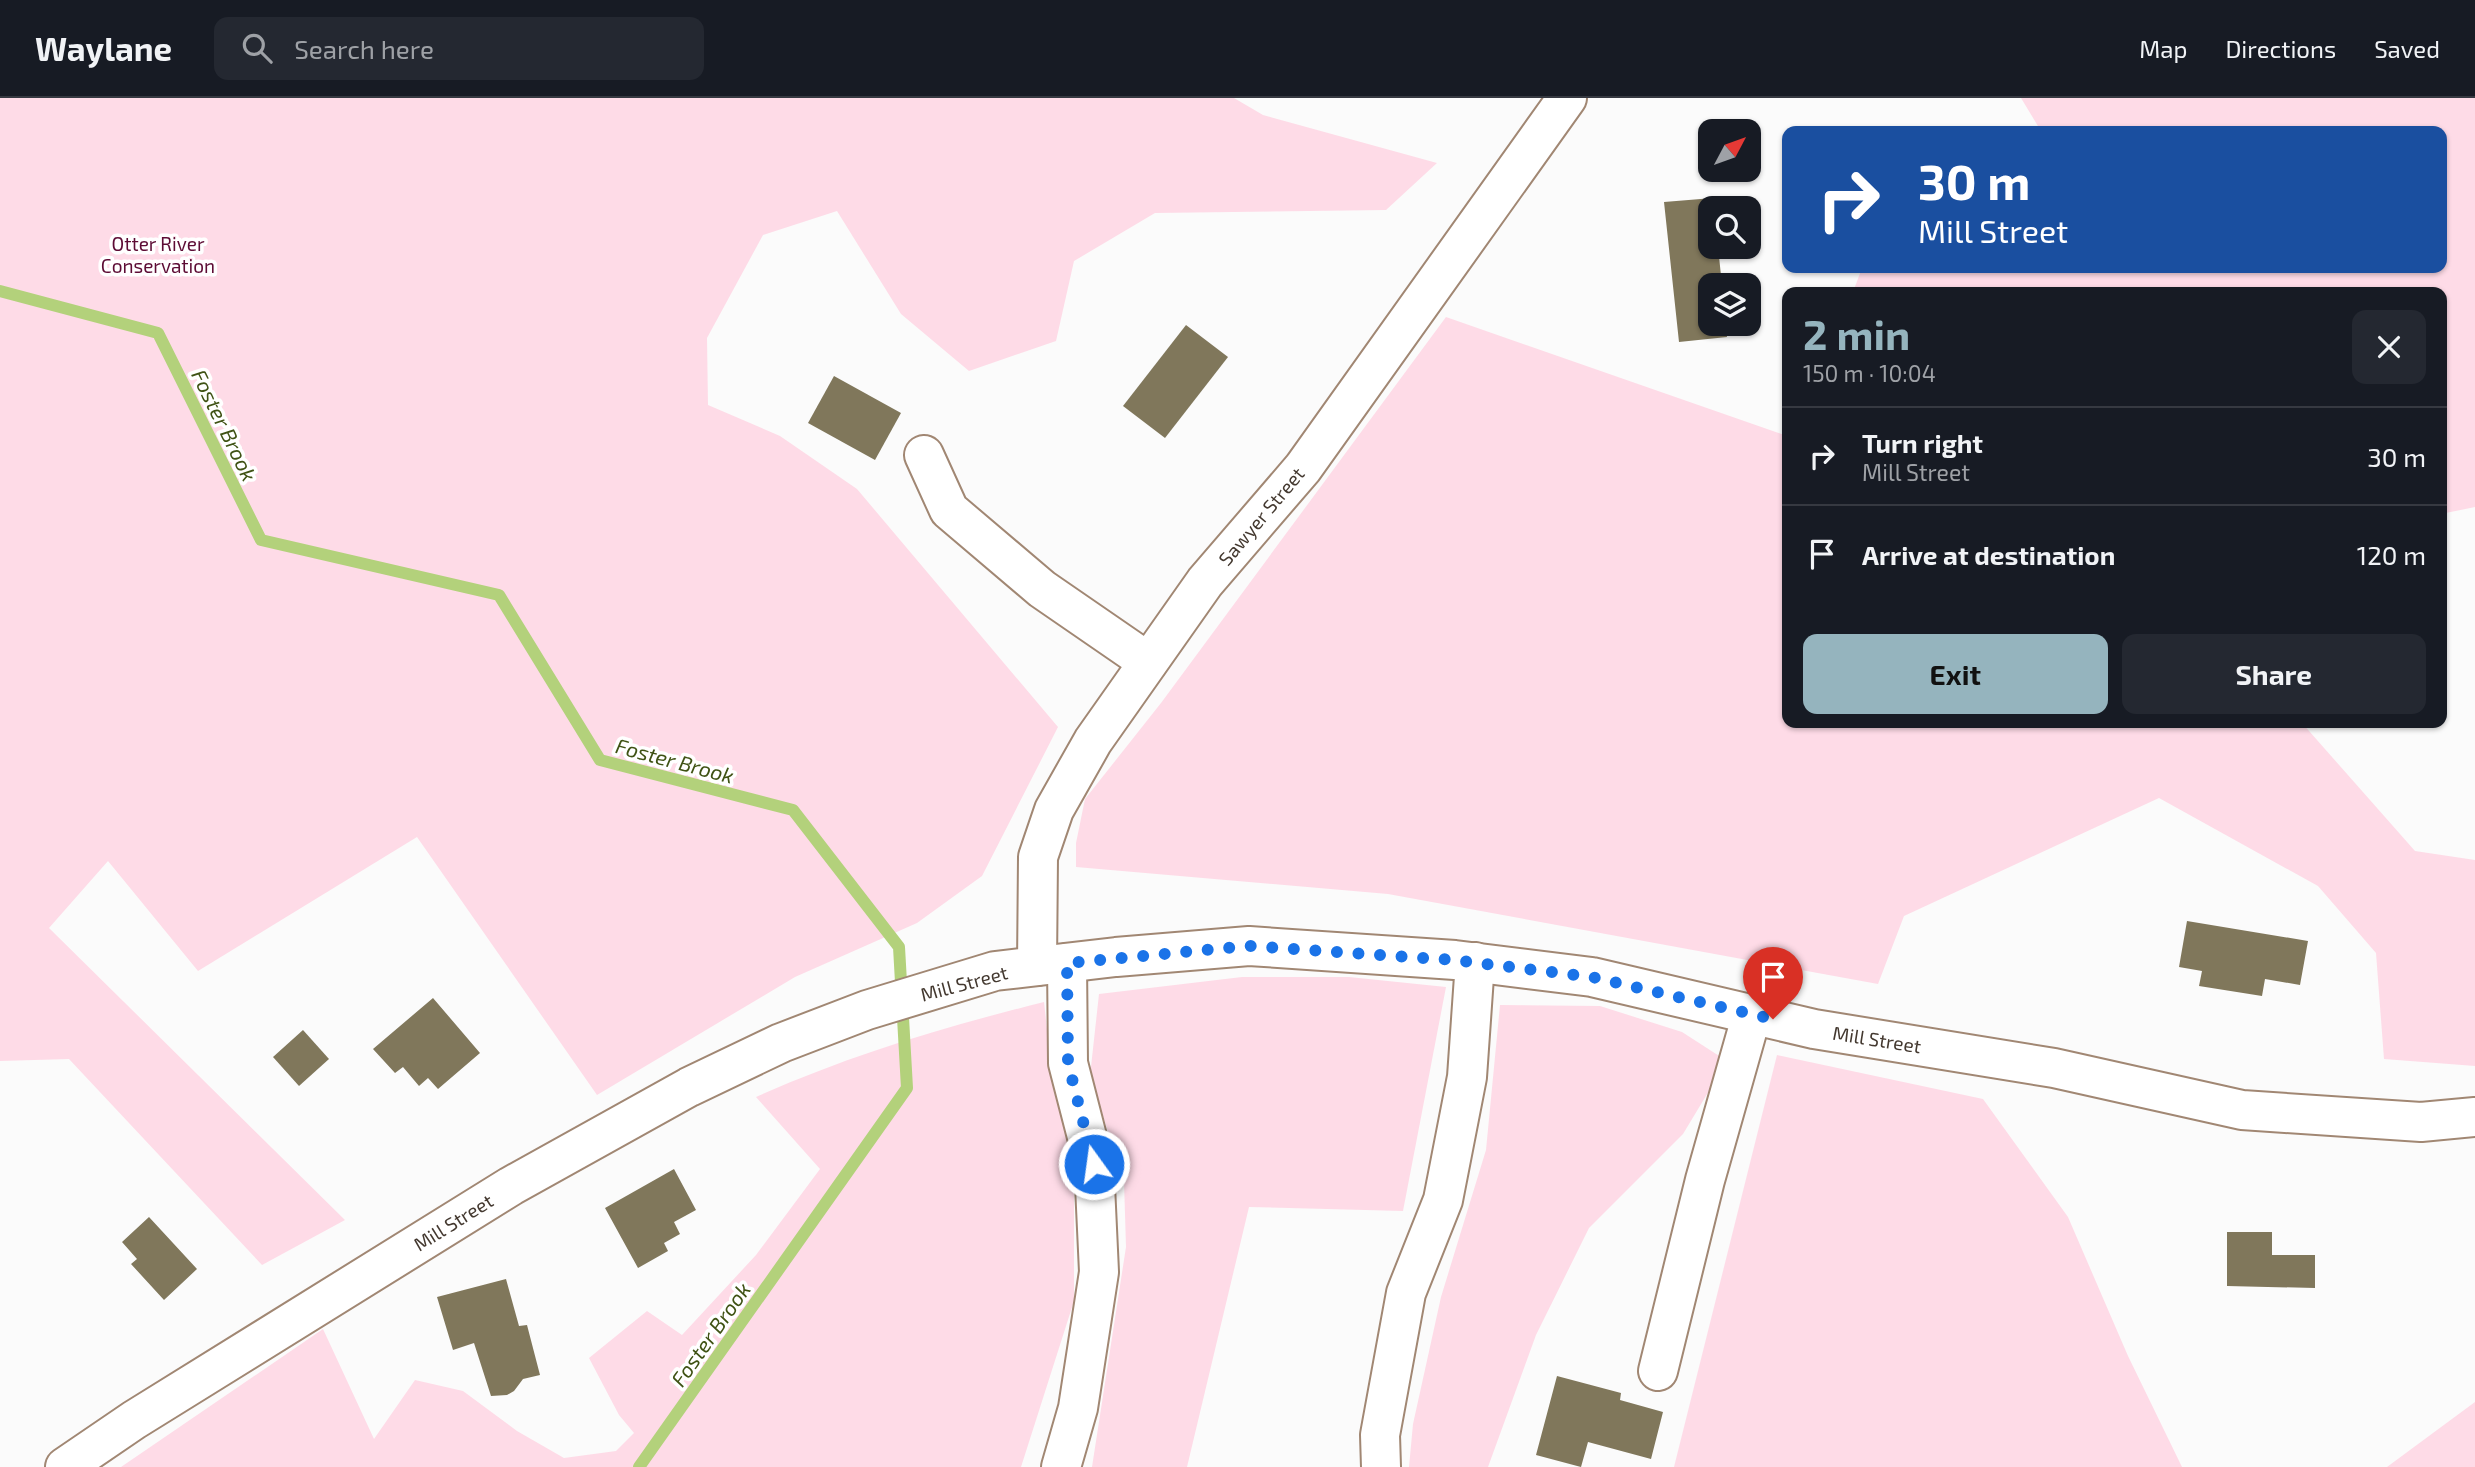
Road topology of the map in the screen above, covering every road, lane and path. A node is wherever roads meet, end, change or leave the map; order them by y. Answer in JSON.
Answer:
{"nodes":[{"id":1,"x":1567,"y":98,"type":"edge"},
{"id":2,"x":924,"y":455,"type":"dead end"},
{"id":3,"x":1148,"y":662,"type":"junction"},
{"id":4,"x":1475,"y":962,"type":"junction"},
{"id":5,"x":1052,"y":964,"type":"junction"},
{"id":6,"x":1752,"y":1014,"type":"junction"},
{"id":7,"x":2475,"y":1117,"type":"edge"},
{"id":8,"x":1658,"y":1371,"type":"dead end"},
{"id":9,"x":65,"y":1467,"type":"edge"},
{"id":10,"x":1061,"y":1467,"type":"edge"},
{"id":11,"x":1381,"y":1467,"type":"edge"}],
"edges":[{"from":1,"to":3,"type":"street","name":"Sawyer Street"},
{"from":2,"to":3,"type":"street"},
{"from":3,"to":5,"type":"street","name":"Sawyer Street"},
{"from":4,"to":5,"type":"street","name":"Mill Street"},
{"from":4,"to":6,"type":"street","name":"Mill Street"},
{"from":4,"to":11,"type":"street"},
{"from":5,"to":9,"type":"street","name":"Mill Street"},
{"from":5,"to":10,"type":"street","name":"Sawyer Street"},
{"from":6,"to":7,"type":"street","name":"Mill Street"},
{"from":6,"to":8,"type":"street"}]}
